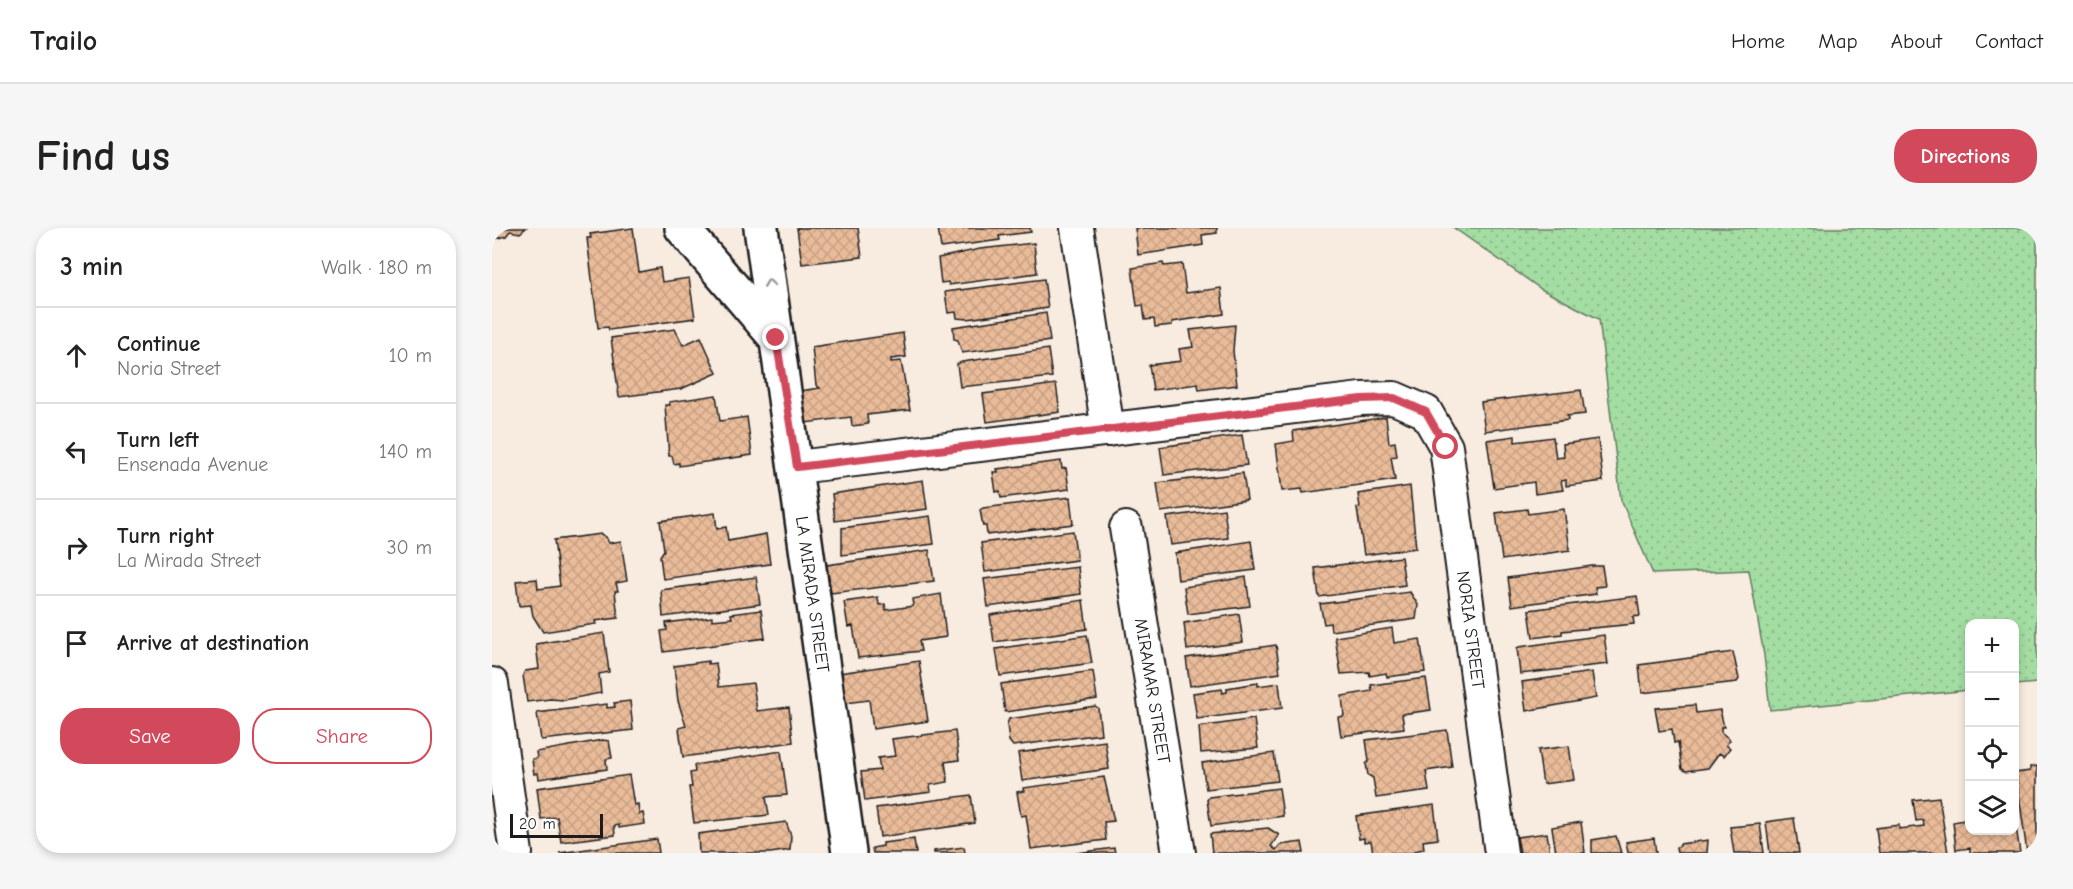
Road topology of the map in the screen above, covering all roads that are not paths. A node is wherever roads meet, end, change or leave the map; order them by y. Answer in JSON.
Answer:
{"nodes":[{"id":1,"x":682,"y":228,"type":"edge"},
{"id":2,"x":761,"y":228,"type":"edge"},
{"id":3,"x":1077,"y":228,"type":"edge"},
{"id":4,"x":776,"y":338,"type":"junction"},
{"id":5,"x":1108,"y":430,"type":"junction"},
{"id":6,"x":797,"y":467,"type":"junction"},
{"id":7,"x":1126,"y":528,"type":"dead end"},
{"id":8,"x":492,"y":684,"type":"edge"},
{"id":9,"x":516,"y":853,"type":"edge"},
{"id":10,"x":849,"y":853,"type":"edge"},
{"id":11,"x":1179,"y":853,"type":"edge"},
{"id":12,"x":1501,"y":853,"type":"edge"}],
"edges":[{"from":1,"to":4,"type":"street"},
{"from":4,"to":2,"type":"street","name":"LA MIRADA STREET","one_way":true},
{"from":3,"to":5,"type":"street"},
{"from":4,"to":6,"type":"street","name":"LA MIRADA STREET"},
{"from":5,"to":6,"type":"street"},
{"from":5,"to":12,"type":"street","name":"NORIA STREET"},
{"from":6,"to":10,"type":"street","name":"LA MIRADA STREET"},
{"from":7,"to":11,"type":"street","name":"MIRAMAR STREET"},
{"from":8,"to":9,"type":"street"}]}
